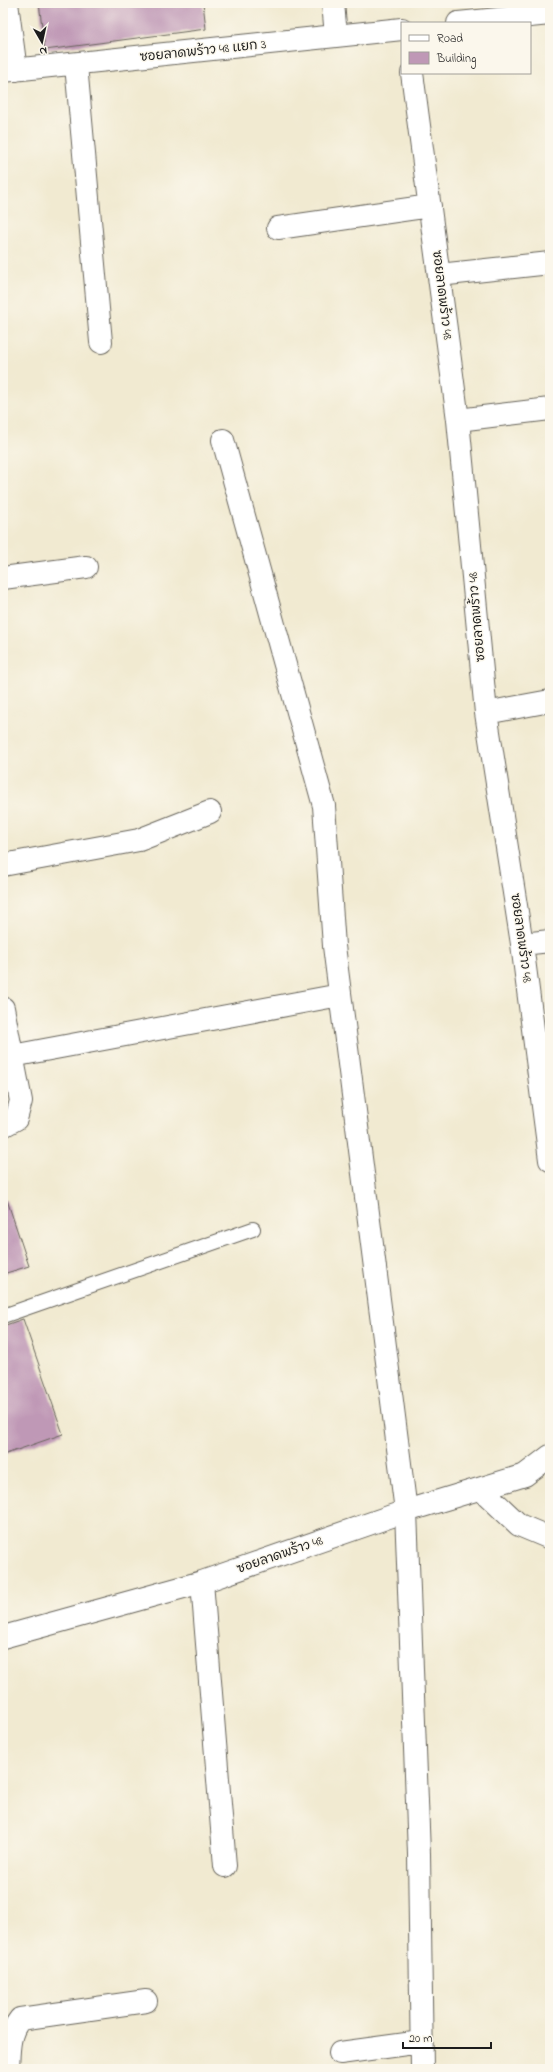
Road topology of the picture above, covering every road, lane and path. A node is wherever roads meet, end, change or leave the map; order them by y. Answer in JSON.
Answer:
{"nodes":[{"id":1,"x":7,"y":3,"type":"edge"},
{"id":2,"x":333,"y":3,"type":"edge"},
{"id":3,"x":550,"y":14,"type":"edge"},
{"id":4,"x":468,"y":22,"type":"edge"},
{"id":5,"x":401,"y":29,"type":"edge"},
{"id":6,"x":336,"y":36,"type":"junction"},
{"id":7,"x":76,"y":65,"type":"junction"},
{"id":8,"x":10,"y":71,"type":"edge"},
{"id":9,"x":412,"y":74,"type":"edge"},
{"id":10,"x":430,"y":206,"type":"junction"},
{"id":11,"x":278,"y":228,"type":"dead end"},
{"id":12,"x":550,"y":263,"type":"edge"},
{"id":13,"x":439,"y":275,"type":"junction"},
{"id":14,"x":101,"y":342,"type":"dead end"},
{"id":15,"x":550,"y":410,"type":"edge"},
{"id":16,"x":458,"y":420,"type":"junction"},
{"id":17,"x":223,"y":440,"type":"dead end"},
{"id":18,"x":86,"y":567,"type":"dead end"},
{"id":19,"x":3,"y":578,"type":"edge"},
{"id":20,"x":550,"y":701,"type":"edge"},
{"id":21,"x":486,"y":713,"type":"junction"},
{"id":22,"x":210,"y":812,"type":"dead end"},
{"id":23,"x":3,"y":865,"type":"edge"},
{"id":24,"x":550,"y":941,"type":"edge"},
{"id":25,"x":522,"y":944,"type":"junction"},
{"id":26,"x":340,"y":995,"type":"junction"},
{"id":27,"x":3,"y":1008,"type":"edge"},
{"id":28,"x":12,"y":1056,"type":"junction"},
{"id":29,"x":3,"y":1126,"type":"edge"},
{"id":30,"x":550,"y":1160,"type":"edge"},
{"id":31,"x":253,"y":1230,"type":"dead end"},
{"id":32,"x":3,"y":1316,"type":"edge"},
{"id":33,"x":550,"y":1456,"type":"edge"},
{"id":34,"x":481,"y":1489,"type":"junction"},
{"id":35,"x":406,"y":1511,"type":"junction"},
{"id":36,"x":550,"y":1538,"type":"edge"},
{"id":37,"x":202,"y":1582,"type":"junction"},
{"id":38,"x":3,"y":1637,"type":"edge"},
{"id":39,"x":225,"y":1866,"type":"dead end"},
{"id":40,"x":146,"y":2001,"type":"dead end"},
{"id":41,"x":421,"y":2042,"type":"junction"},
{"id":42,"x":340,"y":2053,"type":"dead end"},
{"id":43,"x":8,"y":2069,"type":"edge"},
{"id":44,"x":422,"y":2069,"type":"edge"}],
"edges":[{"from":1,"to":8,"type":"street"},
{"from":2,"to":6,"type":"street"},
{"from":3,"to":4,"type":"street"},
{"from":5,"to":6,"type":"street","name":"ซอยลาดพร้าว 48 แยก 3"},
{"from":6,"to":7,"type":"street","name":"ซอยลาดพร้าว 48 แยก 3"},
{"from":7,"to":8,"type":"street","name":"ซอยลาดพร้าว 48 แยก 3"},
{"from":7,"to":14,"type":"street"},
{"from":9,"to":10,"type":"street","name":"ซอยลาดพร้าว 48"},
{"from":10,"to":11,"type":"street"},
{"from":10,"to":13,"type":"street","name":"ซอยลาดพร้าว 48"},
{"from":12,"to":13,"type":"street"},
{"from":13,"to":16,"type":"street","name":"ซอยลาดพร้าว 48"},
{"from":15,"to":16,"type":"street"},
{"from":16,"to":21,"type":"street","name":"ซอยลาดพร้าว 48"},
{"from":17,"to":26,"type":"street"},
{"from":18,"to":19,"type":"street"},
{"from":20,"to":21,"type":"street"},
{"from":21,"to":25,"type":"street","name":"ซอยลาดพร้าว 48"},
{"from":22,"to":23,"type":"street"},
{"from":24,"to":25,"type":"street"},
{"from":25,"to":30,"type":"street","name":"ซอยลาดพร้าว 48"},
{"from":26,"to":28,"type":"street"},
{"from":26,"to":35,"type":"street"},
{"from":27,"to":28,"type":"street"},
{"from":28,"to":29,"type":"street"},
{"from":31,"to":32,"type":"lane"},
{"from":33,"to":34,"type":"street","name":"ซอยลาดพร้าว 48"},
{"from":34,"to":35,"type":"street","name":"ซอยลาดพร้าว 48"},
{"from":34,"to":36,"type":"street"},
{"from":35,"to":37,"type":"street","name":"ซอยลาดพร้าว 48"},
{"from":35,"to":41,"type":"street"},
{"from":37,"to":38,"type":"street","name":"ซอยลาดพร้าว 48"},
{"from":37,"to":39,"type":"street"},
{"from":40,"to":43,"type":"street"},
{"from":41,"to":42,"type":"street"},
{"from":41,"to":44,"type":"street"}]}
